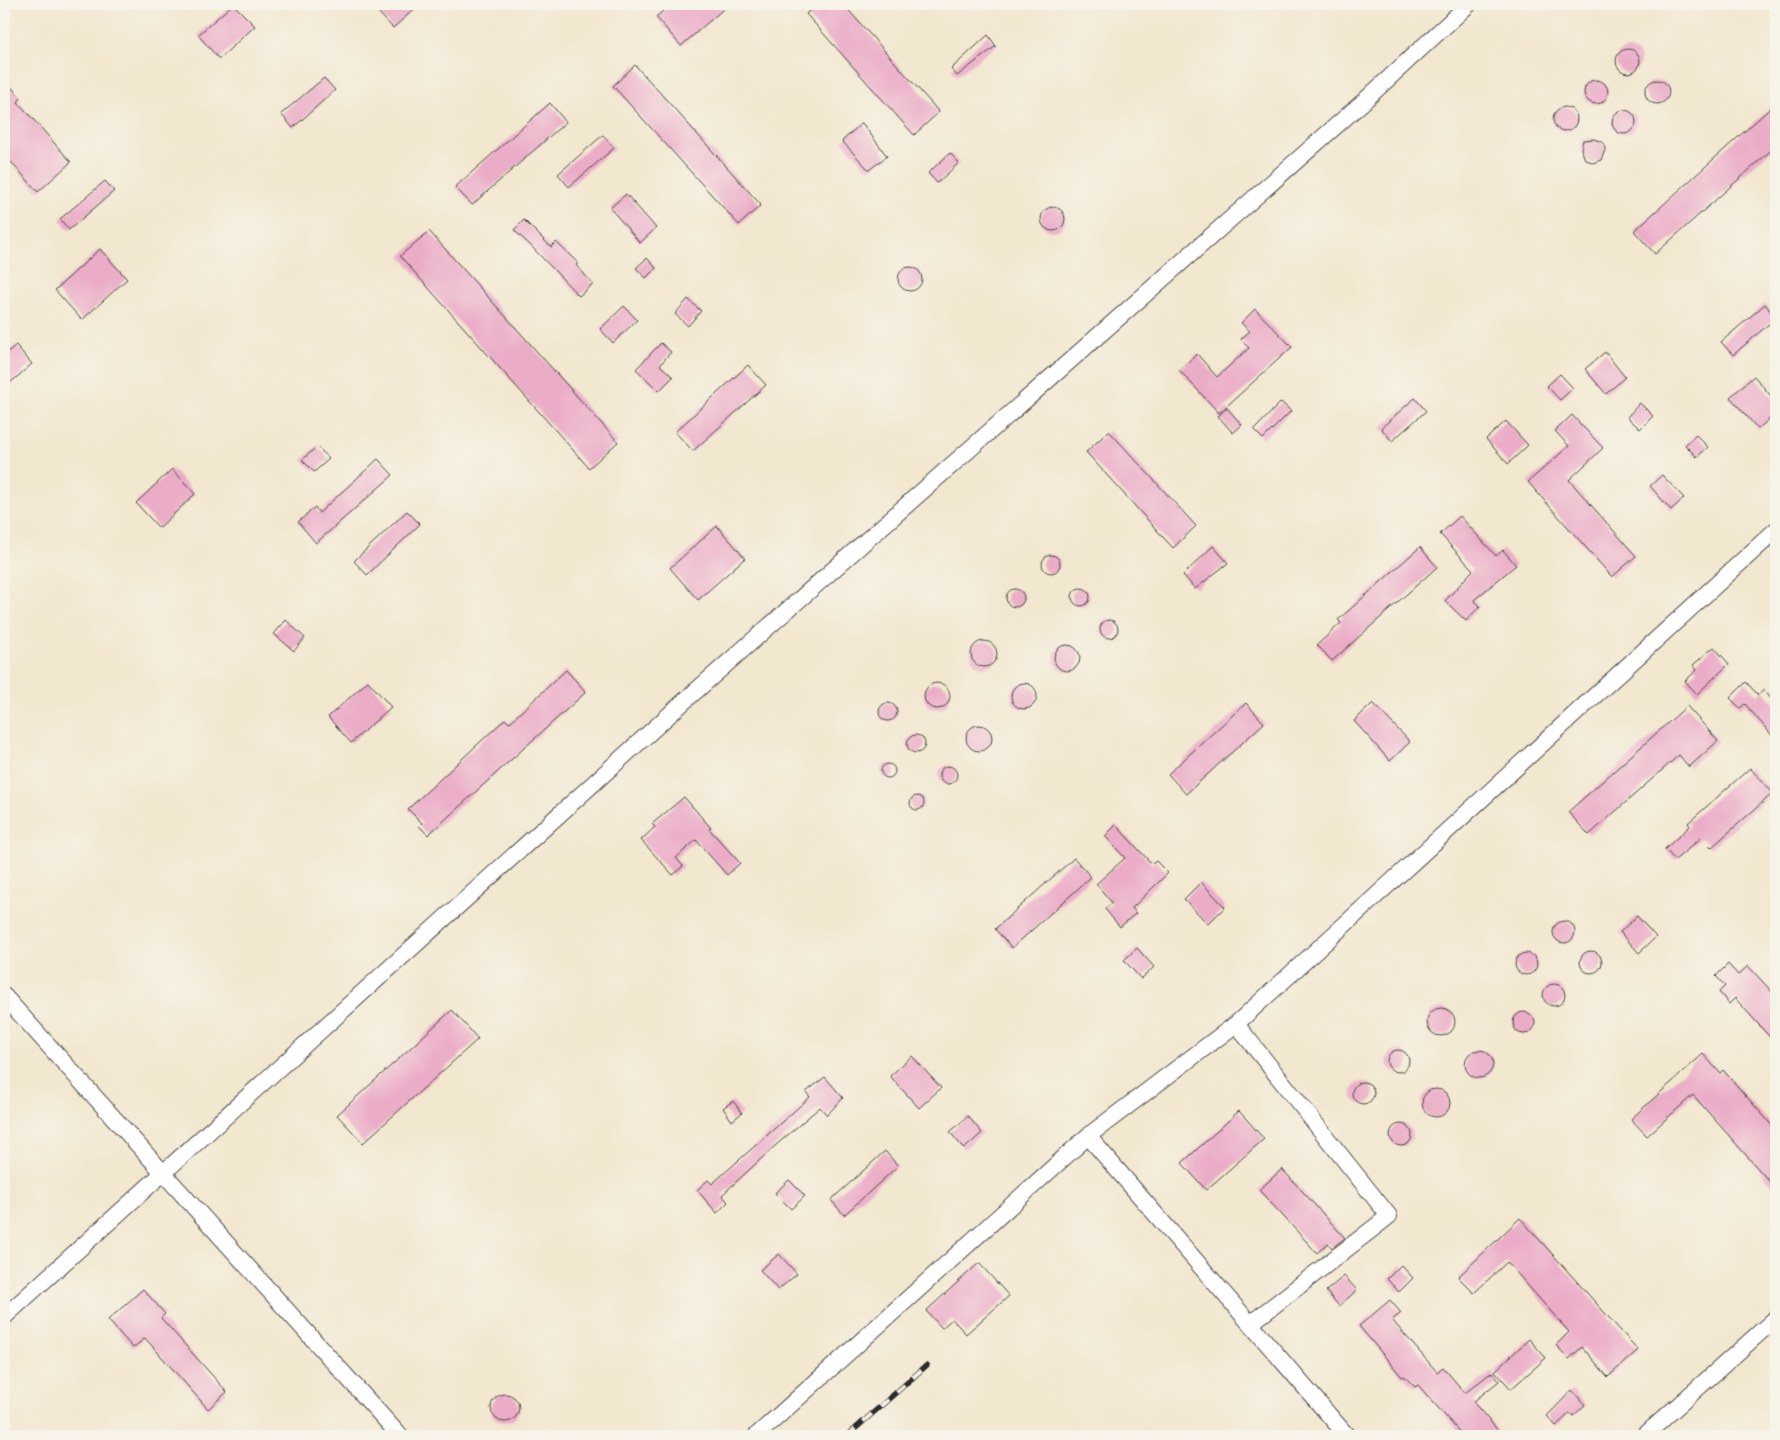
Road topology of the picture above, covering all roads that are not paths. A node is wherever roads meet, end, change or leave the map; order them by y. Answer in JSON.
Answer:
{"nodes":[{"id":1,"x":1470,"y":4,"type":"edge"},
{"id":2,"x":1776,"y":530,"type":"edge"},
{"id":3,"x":4,"y":996,"type":"edge"},
{"id":4,"x":1236,"y":1024,"type":"junction"},
{"id":5,"x":1088,"y":1136,"type":"junction"},
{"id":6,"x":164,"y":1174,"type":"junction"},
{"id":7,"x":4,"y":1317,"type":"edge"},
{"id":8,"x":1776,"y":1318,"type":"edge"},
{"id":9,"x":1250,"y":1324,"type":"junction"},
{"id":10,"x":400,"y":1436,"type":"edge"},
{"id":11,"x":756,"y":1436,"type":"edge"},
{"id":12,"x":1347,"y":1436,"type":"edge"},
{"id":13,"x":1644,"y":1436,"type":"edge"}],
"edges":[{"from":1,"to":6,"type":"lane"},
{"from":2,"to":4,"type":"lane"},
{"from":3,"to":6,"type":"lane"},
{"from":4,"to":5,"type":"lane"},
{"from":4,"to":9,"type":"lane"},
{"from":5,"to":9,"type":"lane"},
{"from":5,"to":11,"type":"lane"},
{"from":6,"to":7,"type":"lane"},
{"from":6,"to":10,"type":"lane"},
{"from":8,"to":13,"type":"lane"},
{"from":9,"to":12,"type":"lane"}]}
